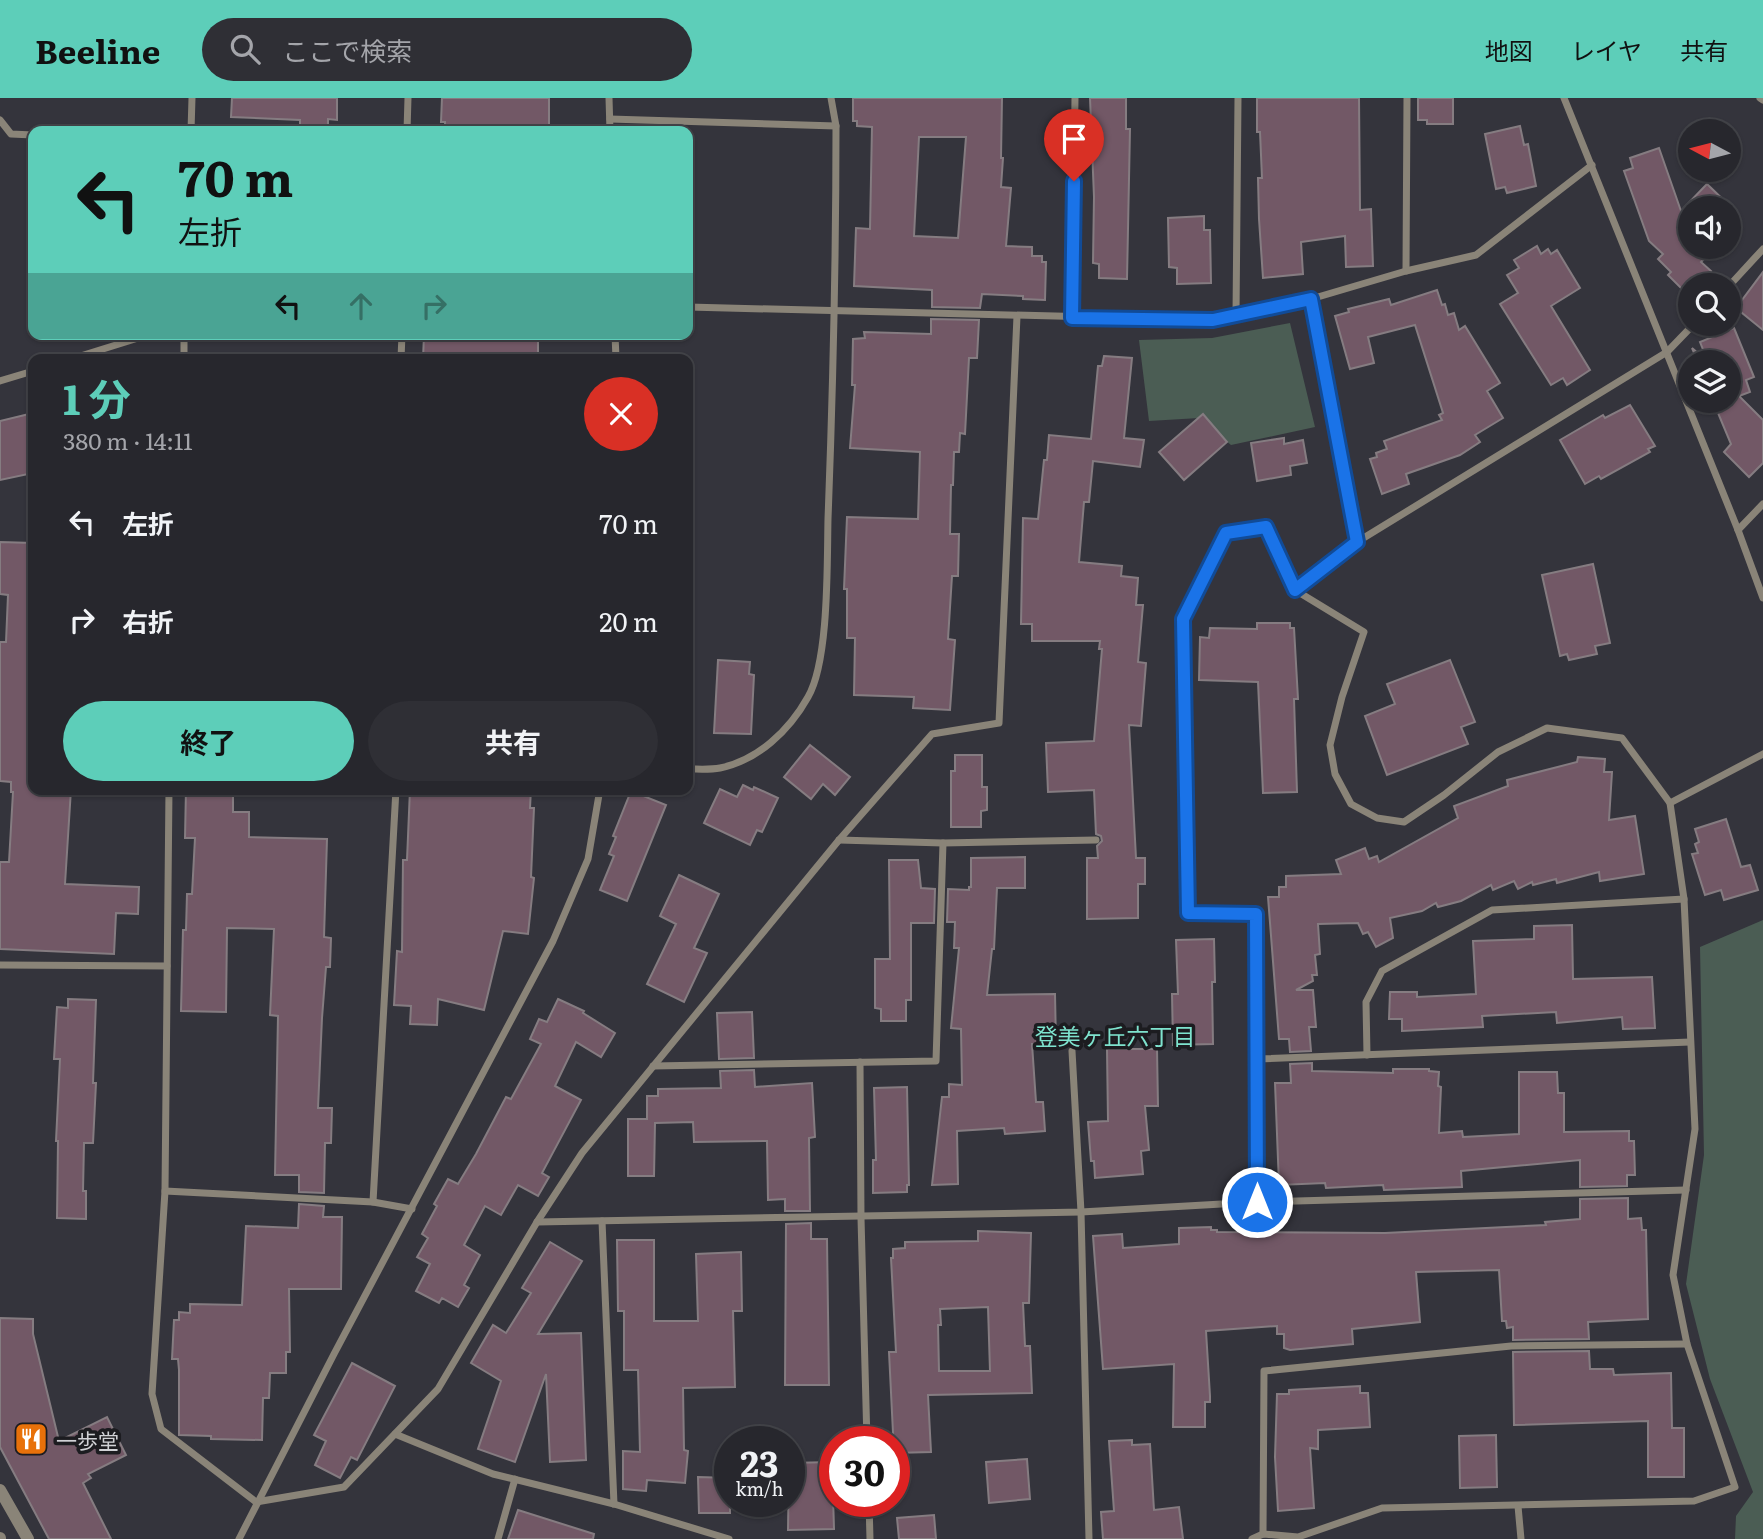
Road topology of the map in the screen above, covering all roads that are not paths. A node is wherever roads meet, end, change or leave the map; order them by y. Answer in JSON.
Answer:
{"nodes":[{"id":1,"x":192,"y":98,"type":"edge"},
{"id":2,"x":408,"y":98,"type":"edge"},
{"id":3,"x":609,"y":98,"type":"edge"},
{"id":4,"x":831,"y":98,"type":"edge"},
{"id":5,"x":1075,"y":98,"type":"edge"},
{"id":6,"x":1238,"y":98,"type":"edge"},
{"id":7,"x":1407,"y":98,"type":"edge"},
{"id":8,"x":1564,"y":98,"type":"edge"},
{"id":9,"x":610,"y":119,"type":"junction"},
{"id":10,"x":0,"y":120,"type":"edge"},
{"id":11,"x":191,"y":126,"type":"edge"},
{"id":12,"x":407,"y":126,"type":"edge"},
{"id":13,"x":610,"y":126,"type":"edge"},
{"id":14,"x":836,"y":126,"type":"junction"},
{"id":15,"x":28,"y":135,"type":"edge"},
{"id":16,"x":1592,"y":165,"type":"junction"},
{"id":17,"x":1763,"y":249,"type":"edge"},
{"id":18,"x":1406,"y":271,"type":"junction"},
{"id":19,"x":1741,"y":273,"type":"edge"},
{"id":20,"x":1311,"y":299,"type":"junction"},
{"id":21,"x":693,"y":307,"type":"edge"},
{"id":22,"x":836,"y":313,"type":"junction"},
{"id":23,"x":1017,"y":316,"type":"junction"},
{"id":24,"x":1237,"y":316,"type":"junction"},
{"id":25,"x":1072,"y":318,"type":"junction"},
{"id":26,"x":1682,"y":336,"type":"edge"},
{"id":27,"x":132,"y":340,"type":"edge"},
{"id":28,"x":1667,"y":352,"type":"junction"},
{"id":29,"x":87,"y":354,"type":"edge"},
{"id":30,"x":28,"y":373,"type":"edge"},
{"id":31,"x":0,"y":381,"type":"edge"},
{"id":32,"x":1763,"y":504,"type":"edge"},
{"id":33,"x":1738,"y":530,"type":"junction"},
{"id":34,"x":1357,"y":542,"type":"junction"},
{"id":35,"x":1295,"y":590,"type":"junction"},
{"id":36,"x":1763,"y":598,"type":"edge"},
{"id":37,"x":1763,"y":754,"type":"edge"},
{"id":38,"x":693,"y":769,"type":"edge"},
{"id":39,"x":169,"y":795,"type":"edge"},
{"id":40,"x":396,"y":795,"type":"edge"},
{"id":41,"x":599,"y":795,"type":"edge"},
{"id":42,"x":1670,"y":803,"type":"junction"},
{"id":43,"x":839,"y":840,"type":"junction"},
{"id":44,"x":1096,"y":840,"type":"dead end"},
{"id":45,"x":943,"y":843,"type":"junction"},
{"id":46,"x":1684,"y":899,"type":"junction"},
{"id":47,"x":0,"y":965,"type":"edge"},
{"id":48,"x":167,"y":966,"type":"junction"},
{"id":49,"x":1690,"y":1042,"type":"junction"},
{"id":50,"x":1072,"y":1051,"type":"dead end"},
{"id":51,"x":1367,"y":1055,"type":"junction"},
{"id":52,"x":1257,"y":1059,"type":"junction"},
{"id":53,"x":860,"y":1062,"type":"junction"},
{"id":54,"x":653,"y":1066,"type":"junction"},
{"id":55,"x":1686,"y":1190,"type":"junction"},
{"id":56,"x":165,"y":1191,"type":"junction"},
{"id":57,"x":373,"y":1202,"type":"junction"},
{"id":58,"x":1257,"y":1202,"type":"junction"},
{"id":59,"x":412,"y":1209,"type":"junction"},
{"id":60,"x":1082,"y":1212,"type":"junction"},
{"id":61,"x":861,"y":1218,"type":"junction"},
{"id":62,"x":602,"y":1221,"type":"junction"},
{"id":63,"x":537,"y":1222,"type":"junction"},
{"id":64,"x":1686,"y":1344,"type":"junction"},
{"id":65,"x":867,"y":1426,"type":"edge"},
{"id":66,"x":395,"y":1434,"type":"junction"},
{"id":67,"x":514,"y":1479,"type":"junction"},
{"id":68,"x":0,"y":1490,"type":"edge"},
{"id":69,"x":256,"y":1502,"type":"junction"},
{"id":70,"x":614,"y":1504,"type":"junction"},
{"id":71,"x":1518,"y":1506,"type":"junction"},
{"id":72,"x":869,"y":1517,"type":"edge"},
{"id":73,"x":1263,"y":1534,"type":"junction"},
{"id":74,"x":1298,"y":1538,"type":"edge"},
{"id":75,"x":27,"y":1539,"type":"edge"},
{"id":76,"x":239,"y":1539,"type":"edge"},
{"id":77,"x":498,"y":1539,"type":"edge"},
{"id":78,"x":729,"y":1539,"type":"edge"},
{"id":79,"x":870,"y":1539,"type":"edge"},
{"id":80,"x":1089,"y":1539,"type":"edge"},
{"id":81,"x":1252,"y":1539,"type":"edge"},
{"id":82,"x":1521,"y":1539,"type":"edge"}],
"edges":[{"from":1,"to":11,"type":"street"},
{"from":2,"to":12,"type":"street"},
{"from":3,"to":9,"type":"street"},
{"from":4,"to":14,"type":"street"},
{"from":5,"to":25,"type":"street"},
{"from":6,"to":24,"type":"street"},
{"from":7,"to":18,"type":"street"},
{"from":8,"to":16,"type":"street"},
{"from":9,"to":13,"type":"street"},
{"from":9,"to":14,"type":"street"},
{"from":10,"to":15,"type":"street"},
{"from":14,"to":22,"type":"street"},
{"from":16,"to":18,"type":"street"},
{"from":16,"to":28,"type":"street"},
{"from":17,"to":19,"type":"street"},
{"from":18,"to":20,"type":"street"},
{"from":20,"to":24,"type":"street"},
{"from":20,"to":34,"type":"street"},
{"from":21,"to":22,"type":"street"},
{"from":22,"to":23,"type":"street"},
{"from":22,"to":38,"type":"street"},
{"from":23,"to":25,"type":"street"},
{"from":23,"to":43,"type":"street"},
{"from":24,"to":25,"type":"street"},
{"from":26,"to":28,"type":"street"},
{"from":27,"to":29,"type":"street"},
{"from":28,"to":33,"type":"street"},
{"from":28,"to":34,"type":"street"},
{"from":30,"to":31,"type":"street"},
{"from":32,"to":33,"type":"street"},
{"from":33,"to":36,"type":"street"},
{"from":34,"to":35,"type":"street"},
{"from":35,"to":42,"type":"street"},
{"from":35,"to":52,"type":"street"},
{"from":37,"to":42,"type":"street"},
{"from":39,"to":48,"type":"street"},
{"from":40,"to":57,"type":"street"},
{"from":41,"to":59,"type":"street"},
{"from":42,"to":46,"type":"street"},
{"from":43,"to":45,"type":"street"},
{"from":43,"to":54,"type":"street"},
{"from":44,"to":45,"type":"street"},
{"from":45,"to":53,"type":"street"},
{"from":46,"to":49,"type":"street"},
{"from":46,"to":51,"type":"street"},
{"from":47,"to":48,"type":"street"},
{"from":48,"to":56,"type":"street"},
{"from":49,"to":51,"type":"street"},
{"from":49,"to":55,"type":"street"},
{"from":50,"to":60,"type":"street"},
{"from":51,"to":52,"type":"street"},
{"from":52,"to":58,"type":"street"},
{"from":53,"to":54,"type":"street"},
{"from":53,"to":61,"type":"street"},
{"from":54,"to":63,"type":"street"},
{"from":55,"to":58,"type":"street"},
{"from":55,"to":64,"type":"street"},
{"from":56,"to":57,"type":"street"},
{"from":56,"to":69,"type":"street"},
{"from":57,"to":59,"type":"street"},
{"from":58,"to":60,"type":"street"},
{"from":59,"to":69,"type":"street"},
{"from":60,"to":61,"type":"street"},
{"from":60,"to":80,"type":"street"},
{"from":61,"to":62,"type":"street"},
{"from":61,"to":65,"type":"street"},
{"from":62,"to":63,"type":"street"},
{"from":62,"to":70,"type":"street"},
{"from":63,"to":66,"type":"street"},
{"from":64,"to":71,"type":"street"},
{"from":64,"to":73,"type":"street"},
{"from":66,"to":67,"type":"street"},
{"from":66,"to":69,"type":"street"},
{"from":67,"to":70,"type":"street"},
{"from":67,"to":77,"type":"street"},
{"from":68,"to":75,"type":"street"},
{"from":69,"to":76,"type":"street"},
{"from":70,"to":78,"type":"street"},
{"from":71,"to":74,"type":"street"},
{"from":71,"to":82,"type":"street"},
{"from":72,"to":79,"type":"street"},
{"from":73,"to":74,"type":"street"},
{"from":73,"to":81,"type":"street"}]}
